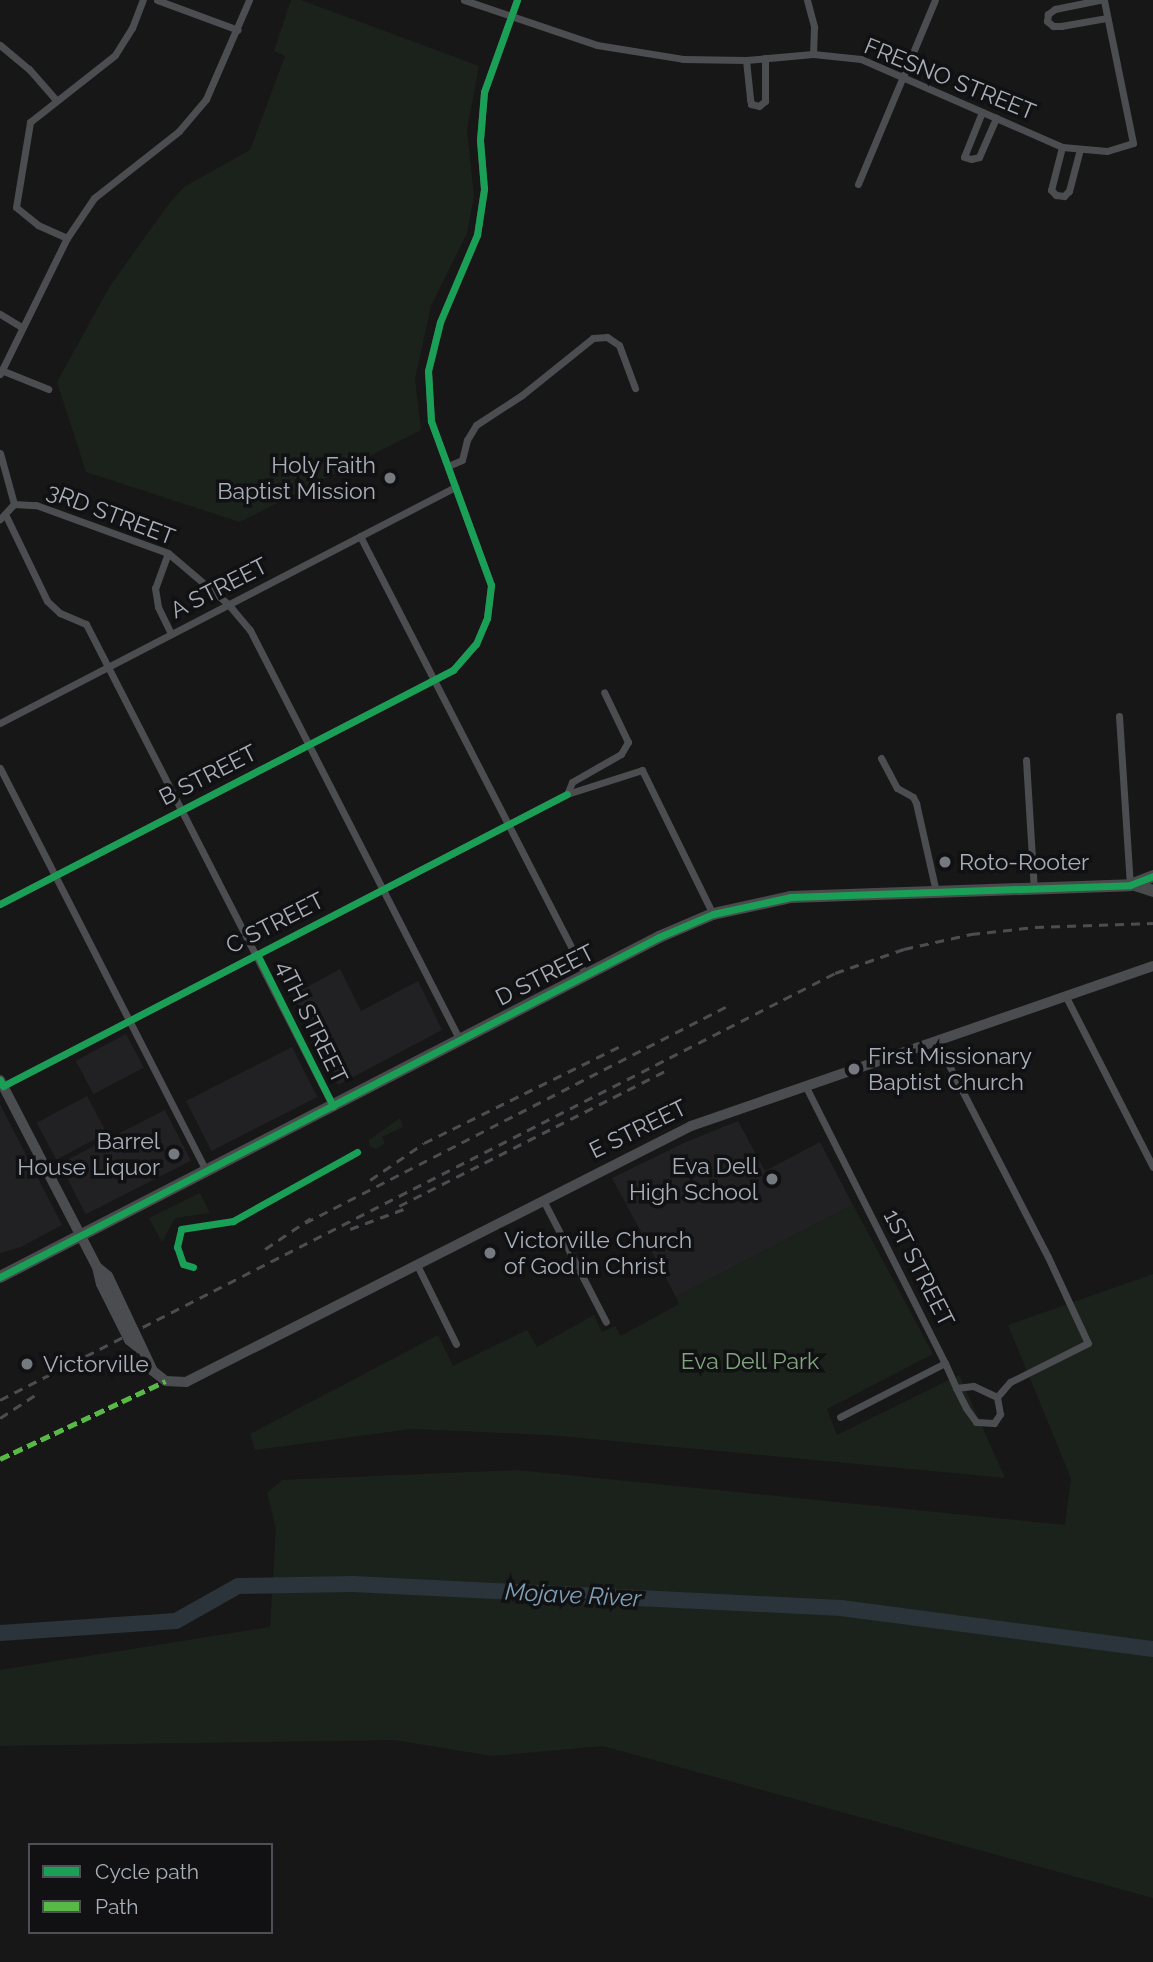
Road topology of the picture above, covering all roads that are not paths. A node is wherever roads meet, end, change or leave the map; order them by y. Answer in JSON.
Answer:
{"nodes":[{"id":1,"x":144,"y":0,"type":"edge"},
{"id":2,"x":157,"y":0,"type":"edge"},
{"id":3,"x":249,"y":0,"type":"edge"},
{"id":4,"x":464,"y":0,"type":"edge"},
{"id":5,"x":517,"y":0,"type":"edge"},
{"id":6,"x":807,"y":0,"type":"edge"},
{"id":7,"x":935,"y":0,"type":"edge"},
{"id":8,"x":1101,"y":0,"type":"edge"},
{"id":9,"x":510,"y":17,"type":"junction"},
{"id":10,"x":1107,"y":18,"type":"junction"},
{"id":11,"x":238,"y":30,"type":"junction"},
{"id":12,"x":0,"y":45,"type":"edge"},
{"id":13,"x":813,"y":54,"type":"junction"},
{"id":14,"x":765,"y":58,"type":"junction"},
{"id":15,"x":746,"y":60,"type":"junction"},
{"id":16,"x":902,"y":75,"type":"junction"},
{"id":17,"x":55,"y":100,"type":"junction"},
{"id":18,"x":982,"y":112,"type":"junction"},
{"id":19,"x":996,"y":118,"type":"junction"},
{"id":20,"x":1062,"y":147,"type":"junction"},
{"id":21,"x":1080,"y":149,"type":"junction"},
{"id":22,"x":858,"y":184,"type":"dead end"},
{"id":23,"x":67,"y":239,"type":"junction"},
{"id":24,"x":0,"y":314,"type":"edge"},
{"id":25,"x":22,"y":327,"type":"junction"},
{"id":26,"x":0,"y":372,"type":"edge"},
{"id":27,"x":635,"y":388,"type":"dead end"},
{"id":28,"x":48,"y":389,"type":"dead end"},
{"id":29,"x":0,"y":453,"type":"edge"},
{"id":30,"x":448,"y":466,"type":"junction"},
{"id":31,"x":455,"y":487,"type":"junction"},
{"id":32,"x":14,"y":504,"type":"junction"},
{"id":33,"x":3,"y":517,"type":"edge"},
{"id":34,"x":360,"y":536,"type":"junction"},
{"id":35,"x":168,"y":553,"type":"junction"},
{"id":36,"x":228,"y":604,"type":"junction"},
{"id":37,"x":171,"y":634,"type":"junction"},
{"id":38,"x":108,"y":667,"type":"junction"},
{"id":39,"x":433,"y":680,"type":"junction"},
{"id":40,"x":604,"y":692,"type":"dead end"},
{"id":41,"x":1119,"y":716,"type":"dead end"},
{"id":42,"x":0,"y":723,"type":"edge"},
{"id":43,"x":309,"y":745,"type":"junction"},
{"id":44,"x":881,"y":758,"type":"dead end"},
{"id":45,"x":1026,"y":760,"type":"dead end"},
{"id":46,"x":0,"y":768,"type":"edge"},
{"id":47,"x":567,"y":794,"type":"junction"},
{"id":48,"x":182,"y":810,"type":"junction"},
{"id":49,"x":506,"y":825,"type":"junction"},
{"id":50,"x":55,"y":876,"type":"junction"},
{"id":51,"x":1153,"y":876,"type":"edge"},
{"id":52,"x":1133,"y":885,"type":"junction"},
{"id":53,"x":383,"y":889,"type":"junction"},
{"id":54,"x":1034,"y":890,"type":"junction"},
{"id":55,"x":1153,"y":891,"type":"edge"},
{"id":56,"x":936,"y":893,"type":"junction"},
{"id":57,"x":0,"y":904,"type":"edge"},
{"id":58,"x":713,"y":914,"type":"junction"},
{"id":59,"x":257,"y":954,"type":"junction"},
{"id":60,"x":1153,"y":966,"type":"edge"},
{"id":61,"x":586,"y":976,"type":"junction"},
{"id":62,"x":1065,"y":995,"type":"junction"},
{"id":63,"x":129,"y":1020,"type":"junction"},
{"id":64,"x":936,"y":1040,"type":"junction"},
{"id":65,"x":460,"y":1041,"type":"junction"},
{"id":66,"x":1,"y":1084,"type":"edge"},
{"id":67,"x":805,"y":1085,"type":"junction"},
{"id":68,"x":333,"y":1106,"type":"junction"},
{"id":69,"x":1153,"y":1167,"type":"edge"},
{"id":70,"x":206,"y":1171,"type":"junction"},
{"id":71,"x":543,"y":1200,"type":"junction"},
{"id":72,"x":80,"y":1236,"type":"junction"},
{"id":73,"x":417,"y":1265,"type":"junction"},
{"id":74,"x":0,"y":1277,"type":"edge"},
{"id":75,"x":606,"y":1322,"type":"dead end"},
{"id":76,"x":456,"y":1344,"type":"dead end"},
{"id":77,"x":945,"y":1363,"type":"junction"},
{"id":78,"x":956,"y":1388,"type":"junction"},
{"id":79,"x":997,"y":1396,"type":"junction"},
{"id":80,"x":840,"y":1417,"type":"dead end"}],
"edges":[{"from":1,"to":17,"type":"street"},
{"from":2,"to":11,"type":"street"},
{"from":3,"to":11,"type":"street"},
{"from":4,"to":9,"type":"street","name":"FRESNO STREET"},
{"from":5,"to":9,"type":"street","name":"B STREET"},
{"from":6,"to":13,"type":"street"},
{"from":7,"to":16,"type":"street"},
{"from":8,"to":10,"type":"street"},
{"from":8,"to":10,"type":"street"},
{"from":9,"to":15,"type":"street","name":"FRESNO STREET"},
{"from":9,"to":30,"type":"street","name":"B STREET"},
{"from":10,"to":21,"type":"street","name":"FRESNO STREET"},
{"from":11,"to":23,"type":"street"},
{"from":12,"to":17,"type":"street"},
{"from":13,"to":14,"type":"street","name":"FRESNO STREET"},
{"from":13,"to":16,"type":"street","name":"FRESNO STREET"},
{"from":14,"to":15,"type":"street","name":"FRESNO STREET"},
{"from":14,"to":15,"type":"street"},
{"from":16,"to":18,"type":"street","name":"FRESNO STREET"},
{"from":16,"to":22,"type":"street"},
{"from":17,"to":23,"type":"street"},
{"from":18,"to":19,"type":"street","name":"FRESNO STREET"},
{"from":18,"to":19,"type":"street"},
{"from":19,"to":20,"type":"street","name":"FRESNO STREET"},
{"from":20,"to":21,"type":"street","name":"FRESNO STREET"},
{"from":20,"to":21,"type":"street"},
{"from":23,"to":25,"type":"street"},
{"from":24,"to":25,"type":"street"},
{"from":25,"to":26,"type":"street"},
{"from":26,"to":28,"type":"street"},
{"from":27,"to":30,"type":"street"},
{"from":29,"to":32,"type":"street"},
{"from":30,"to":31,"type":"street","name":"B STREET"},
{"from":31,"to":34,"type":"street","name":"A STREET"},
{"from":31,"to":39,"type":"street","name":"B STREET"},
{"from":32,"to":33,"type":"street"},
{"from":32,"to":35,"type":"street","name":"3RD STREET"},
{"from":33,"to":38,"type":"street","name":"4TH STREET"},
{"from":34,"to":36,"type":"street","name":"A STREET"},
{"from":34,"to":39,"type":"street"},
{"from":35,"to":36,"type":"street","name":"3RD STREET"},
{"from":35,"to":37,"type":"street"},
{"from":36,"to":37,"type":"street","name":"A STREET"},
{"from":36,"to":43,"type":"street","name":"3RD STREET"},
{"from":37,"to":38,"type":"street","name":"A STREET"},
{"from":38,"to":42,"type":"street","name":"A STREET"},
{"from":38,"to":48,"type":"street","name":"4TH STREET"},
{"from":39,"to":43,"type":"street","name":"B STREET"},
{"from":39,"to":49,"type":"street"},
{"from":40,"to":47,"type":"street"},
{"from":41,"to":52,"type":"street"},
{"from":43,"to":48,"type":"street","name":"B STREET"},
{"from":43,"to":53,"type":"street","name":"3RD STREET"},
{"from":44,"to":56,"type":"street"},
{"from":45,"to":54,"type":"street"},
{"from":46,"to":50,"type":"street"},
{"from":47,"to":49,"type":"street","name":"C STREET"},
{"from":47,"to":58,"type":"street"},
{"from":48,"to":50,"type":"street","name":"B STREET"},
{"from":48,"to":59,"type":"street","name":"4TH STREET"},
{"from":49,"to":53,"type":"street","name":"C STREET"},
{"from":49,"to":61,"type":"street"},
{"from":50,"to":57,"type":"street","name":"B STREET"},
{"from":50,"to":63,"type":"street"},
{"from":51,"to":52,"type":"main road","name":"D STREET"},
{"from":52,"to":54,"type":"main road","name":"D STREET"},
{"from":52,"to":55,"type":"main road","name":"D STREET"},
{"from":53,"to":59,"type":"street","name":"C STREET"},
{"from":53,"to":65,"type":"street","name":"3RD STREET"},
{"from":54,"to":56,"type":"main road","name":"D STREET"},
{"from":56,"to":58,"type":"main road","name":"D STREET"},
{"from":58,"to":61,"type":"main road","name":"D STREET"},
{"from":59,"to":63,"type":"street","name":"C STREET"},
{"from":59,"to":68,"type":"street","name":"4TH STREET"},
{"from":60,"to":62,"type":"street","name":"E STREET"},
{"from":61,"to":65,"type":"main road","name":"D STREET"},
{"from":62,"to":64,"type":"street","name":"E STREET"},
{"from":62,"to":69,"type":"street"},
{"from":63,"to":66,"type":"street","name":"C STREET"},
{"from":63,"to":70,"type":"street"},
{"from":64,"to":67,"type":"street","name":"E STREET"},
{"from":64,"to":79,"type":"street"},
{"from":65,"to":68,"type":"main road","name":"D STREET"},
{"from":66,"to":72,"type":"street"},
{"from":67,"to":71,"type":"street","name":"E STREET"},
{"from":67,"to":77,"type":"street","name":"1ST STREET"},
{"from":68,"to":70,"type":"main road","name":"D STREET"},
{"from":70,"to":72,"type":"main road","name":"D STREET"},
{"from":71,"to":73,"type":"street","name":"E STREET"},
{"from":71,"to":75,"type":"street"},
{"from":72,"to":73,"type":"street","name":"E STREET"},
{"from":72,"to":74,"type":"main road","name":"D STREET"},
{"from":73,"to":76,"type":"street"},
{"from":77,"to":78,"type":"street"},
{"from":77,"to":80,"type":"street","name":"1ST STREET"},
{"from":78,"to":79,"type":"street"},
{"from":78,"to":79,"type":"street"}]}
